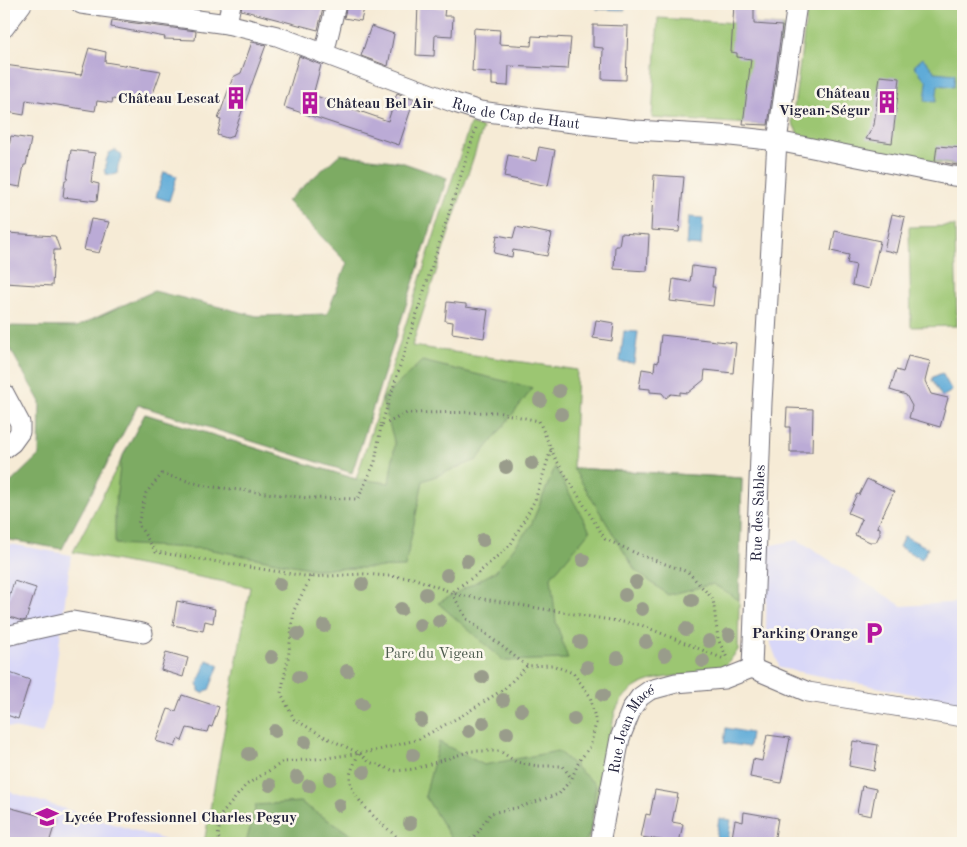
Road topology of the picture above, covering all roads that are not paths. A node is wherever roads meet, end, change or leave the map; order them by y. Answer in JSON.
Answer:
{"nodes":[{"id":1,"x":22,"y":4,"type":"edge"},
{"id":2,"x":81,"y":4,"type":"edge"},
{"id":3,"x":231,"y":4,"type":"edge"},
{"id":4,"x":336,"y":4,"type":"edge"},
{"id":5,"x":797,"y":4,"type":"edge"},
{"id":6,"x":227,"y":24,"type":"junction"},
{"id":7,"x":4,"y":28,"type":"edge"},
{"id":8,"x":324,"y":54,"type":"junction"},
{"id":9,"x":777,"y":141,"type":"junction"},
{"id":10,"x":963,"y":177,"type":"edge"},
{"id":11,"x":4,"y":393,"type":"edge"},
{"id":12,"x":4,"y":449,"type":"edge"},
{"id":13,"x":143,"y":632,"type":"dead end"},
{"id":14,"x":4,"y":633,"type":"edge"},
{"id":15,"x":752,"y":668,"type":"junction"},
{"id":16,"x":963,"y":717,"type":"edge"},
{"id":17,"x":600,"y":843,"type":"edge"}],
"edges":[{"from":1,"to":7,"type":"street"},
{"from":2,"to":6,"type":"street","name":"Rue de Cap de Haut"},
{"from":3,"to":6,"type":"street"},
{"from":4,"to":8,"type":"street"},
{"from":5,"to":9,"type":"street","name":"Rue des Sables"},
{"from":6,"to":8,"type":"street","name":"Rue de Cap de Haut"},
{"from":8,"to":9,"type":"street","name":"Rue de Cap de Haut"},
{"from":9,"to":10,"type":"street","name":"Rue de Cap de Haut"},
{"from":9,"to":15,"type":"street","name":"Rue des Sables"},
{"from":11,"to":12,"type":"street"},
{"from":13,"to":14,"type":"street"},
{"from":15,"to":16,"type":"street"},
{"from":15,"to":17,"type":"street","name":"Rue Jean Macé"}]}
